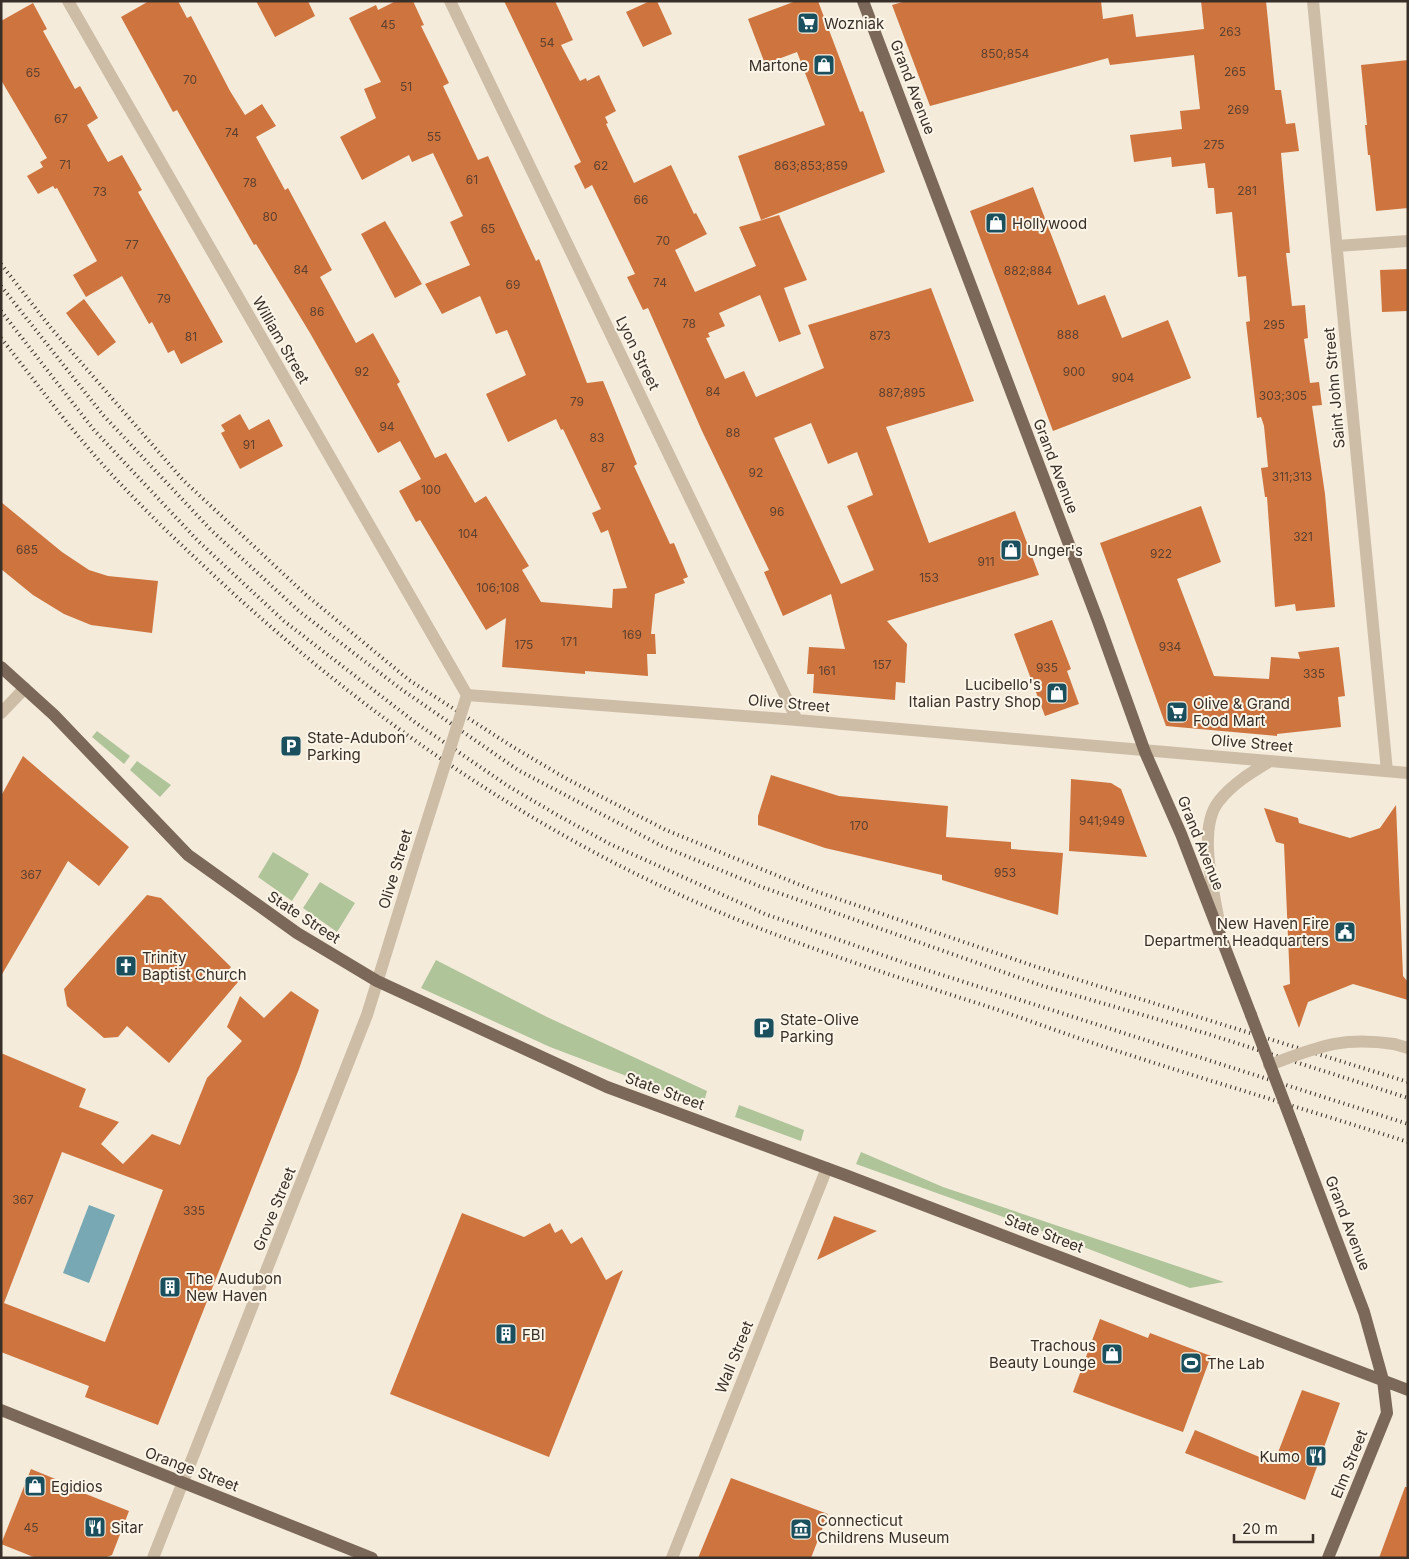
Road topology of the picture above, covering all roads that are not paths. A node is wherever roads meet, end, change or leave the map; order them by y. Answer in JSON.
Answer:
{"nodes":[{"id":1,"x":68,"y":1,"type":"edge"},
{"id":2,"x":450,"y":1,"type":"edge"},
{"id":3,"x":863,"y":1,"type":"edge"},
{"id":4,"x":1313,"y":1,"type":"edge"},
{"id":5,"x":1408,"y":241,"type":"edge"},
{"id":6,"x":1337,"y":246,"type":"junction"},
{"id":7,"x":1,"y":667,"type":"edge"},
{"id":8,"x":25,"y":688,"type":"junction"},
{"id":9,"x":466,"y":695,"type":"junction"},
{"id":10,"x":1,"y":713,"type":"edge"},
{"id":11,"x":797,"y":720,"type":"junction"},
{"id":12,"x":1145,"y":752,"type":"junction"},
{"id":13,"x":1270,"y":761,"type":"junction"},
{"id":14,"x":1387,"y":772,"type":"junction"},
{"id":15,"x":1408,"y":773,"type":"edge"},
{"id":16,"x":1222,"y":940,"type":"junction"},
{"id":17,"x":377,"y":981,"type":"junction"},
{"id":18,"x":1408,"y":1048,"type":"edge"},
{"id":19,"x":1269,"y":1066,"type":"junction"},
{"id":20,"x":827,"y":1168,"type":"junction"},
{"id":21,"x":1383,"y":1380,"type":"junction"},
{"id":22,"x":1408,"y":1390,"type":"edge"},
{"id":23,"x":1,"y":1410,"type":"edge"},
{"id":24,"x":182,"y":1482,"type":"junction"},
{"id":25,"x":153,"y":1558,"type":"edge"},
{"id":26,"x":372,"y":1558,"type":"edge"},
{"id":27,"x":672,"y":1558,"type":"edge"},
{"id":28,"x":1328,"y":1558,"type":"edge"}],
"edges":[{"from":1,"to":9,"type":"street","name":"William Street"},
{"from":2,"to":11,"type":"street","name":"Lyon Street"},
{"from":3,"to":12,"type":"main road","name":"Grand Avenue"},
{"from":4,"to":6,"type":"street","name":"Saint John Street"},
{"from":5,"to":6,"type":"street"},
{"from":6,"to":14,"type":"street","name":"Saint John Street"},
{"from":7,"to":8,"type":"main road","name":"State Street"},
{"from":8,"to":10,"type":"street"},
{"from":8,"to":17,"type":"main road","name":"State Street"},
{"from":9,"to":11,"type":"street","name":"Olive Street"},
{"from":9,"to":17,"type":"street","name":"Olive Street","bridge":true},
{"from":11,"to":12,"type":"street","name":"Olive Street"},
{"from":12,"to":13,"type":"street","name":"Olive Street"},
{"from":12,"to":16,"type":"main road","name":"Grand Avenue"},
{"from":13,"to":14,"type":"street","name":"Olive Street"},
{"from":13,"to":16,"type":"street","name":"Grand Avenue"},
{"from":14,"to":15,"type":"street","name":"Olive Street"},
{"from":16,"to":19,"type":"main road","name":"Grand Avenue","bridge":true},
{"from":17,"to":20,"type":"main road","name":"State Street"},
{"from":17,"to":24,"type":"street","name":"Grove Street"},
{"from":18,"to":19,"type":"street","bridge":true},
{"from":19,"to":21,"type":"main road","name":"Grand Avenue","bridge":true},
{"from":20,"to":21,"type":"main road","name":"State Street"},
{"from":20,"to":27,"type":"street","name":"Wall Street"},
{"from":21,"to":22,"type":"main road","name":"State Street"},
{"from":21,"to":28,"type":"main road","name":"Elm Street"},
{"from":23,"to":24,"type":"main road","name":"Orange Street"},
{"from":24,"to":25,"type":"street","name":"Grove Street"},
{"from":24,"to":26,"type":"main road","name":"Orange Street"}]}
